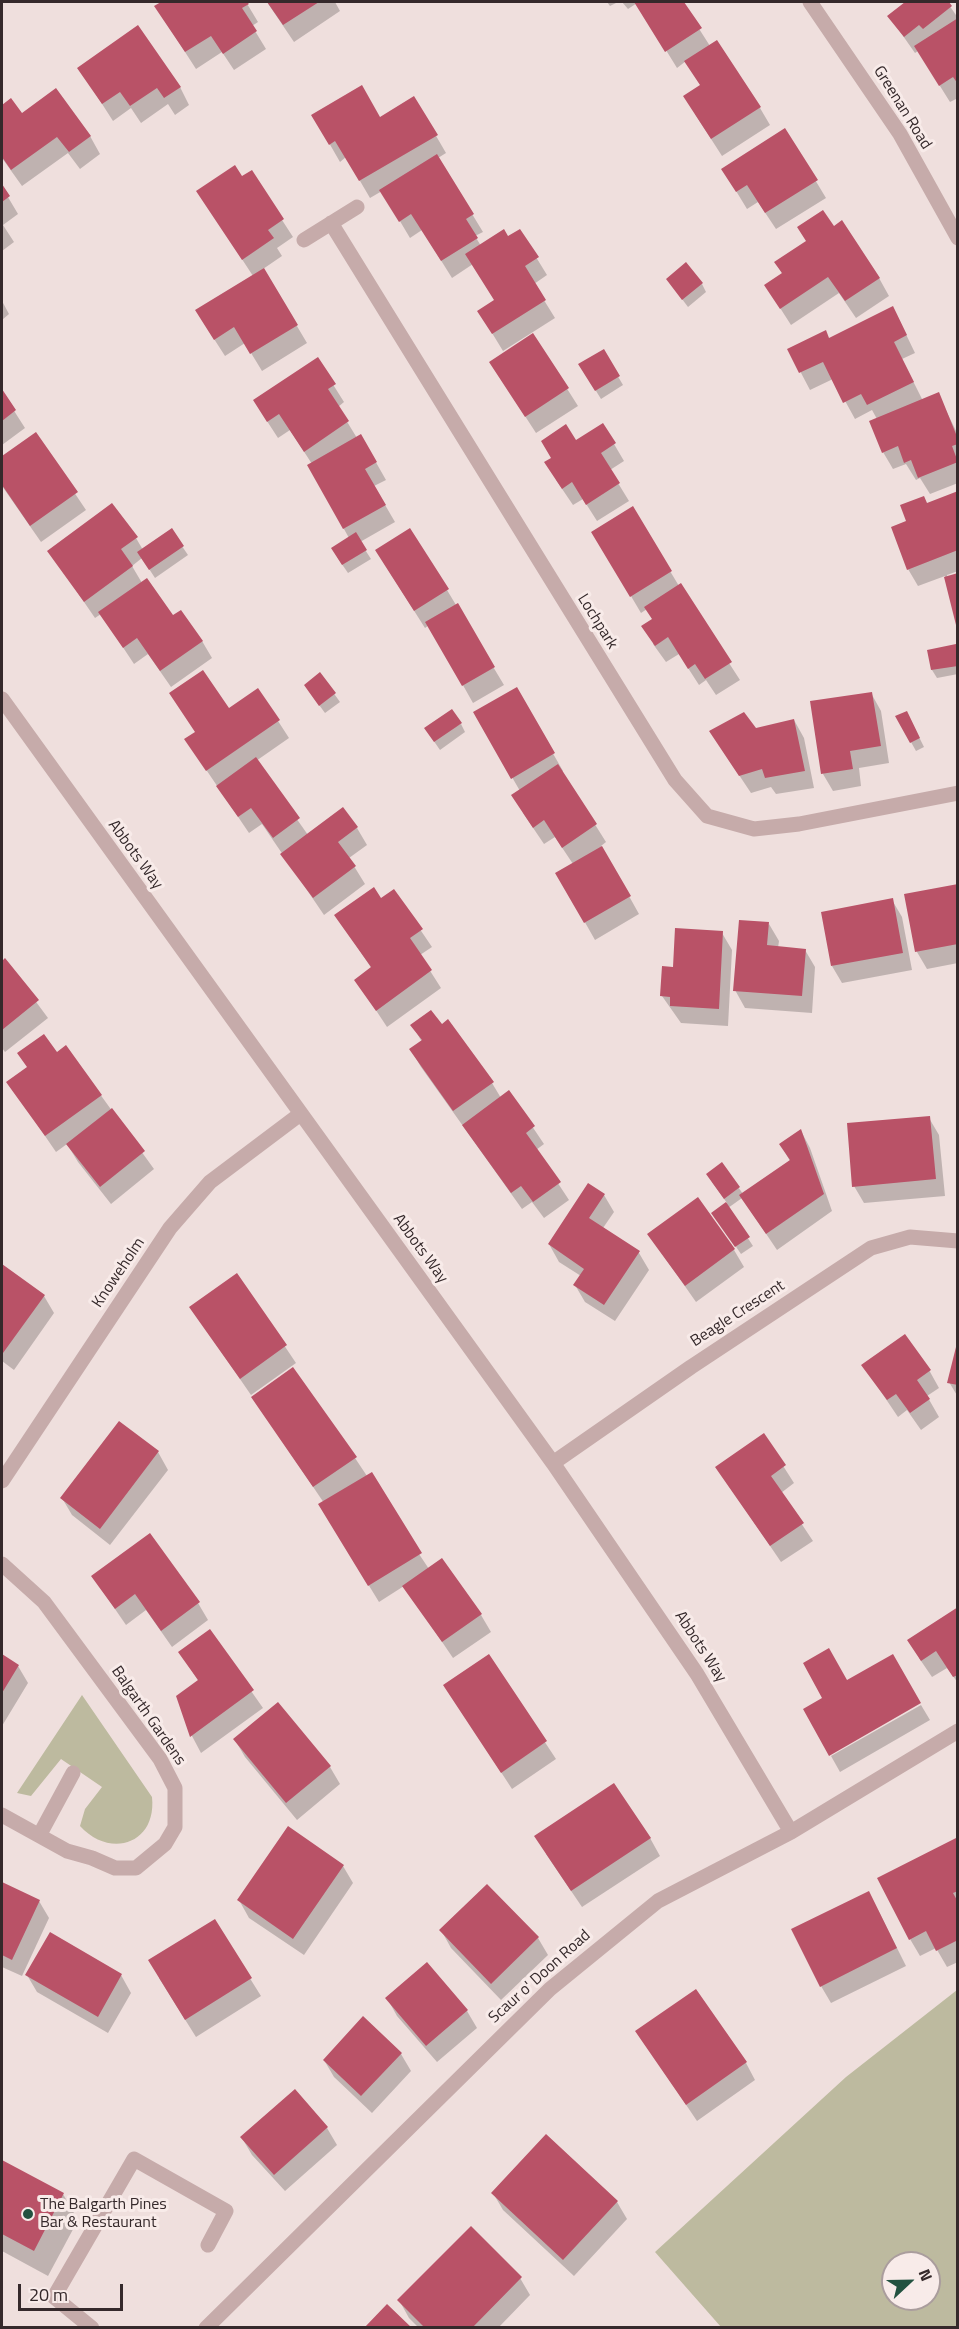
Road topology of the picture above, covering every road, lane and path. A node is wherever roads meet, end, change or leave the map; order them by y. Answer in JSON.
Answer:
{"nodes":[{"id":1,"x":810,"y":2,"type":"edge"},
{"id":2,"x":357,"y":207,"type":"dead end"},
{"id":3,"x":331,"y":223,"type":"junction"},
{"id":4,"x":957,"y":238,"type":"edge"},
{"id":5,"x":304,"y":240,"type":"dead end"},
{"id":6,"x":2,"y":699,"type":"edge"},
{"id":7,"x":957,"y":793,"type":"edge"},
{"id":8,"x":299,"y":1115,"type":"junction"},
{"id":9,"x":957,"y":1241,"type":"edge"},
{"id":10,"x":553,"y":1463,"type":"junction"},
{"id":11,"x":2,"y":1481,"type":"edge"},
{"id":12,"x":2,"y":1564,"type":"edge"},
{"id":13,"x":957,"y":1731,"type":"edge"},
{"id":14,"x":73,"y":1773,"type":"dead end"},
{"id":15,"x":2,"y":1815,"type":"edge"},
{"id":16,"x":791,"y":1832,"type":"junction"},
{"id":17,"x":40,"y":1834,"type":"junction"},
{"id":18,"x":208,"y":2245,"type":"dead end"},
{"id":19,"x":92,"y":2328,"type":"edge"},
{"id":20,"x":206,"y":2328,"type":"edge"}],
"edges":[{"from":1,"to":4,"type":"street","name":"Greenan Road"},
{"from":2,"to":3,"type":"street"},
{"from":3,"to":5,"type":"street"},
{"from":3,"to":7,"type":"street","name":"Lochpark"},
{"from":6,"to":8,"type":"street","name":"Abbots Way"},
{"from":8,"to":10,"type":"street","name":"Abbots Way"},
{"from":8,"to":11,"type":"street","name":"Knoweholm"},
{"from":9,"to":10,"type":"street","name":"Beagle Crescent"},
{"from":10,"to":16,"type":"street","name":"Abbots Way"},
{"from":12,"to":17,"type":"street","name":"Balgarth Gardens"},
{"from":13,"to":16,"type":"street","name":"Scaur o' Doon Road"},
{"from":14,"to":17,"type":"street"},
{"from":15,"to":17,"type":"street","name":"Balgarth Gardens"},
{"from":16,"to":20,"type":"street","name":"Scaur o' Doon Road"},
{"from":18,"to":19,"type":"street"}]}
